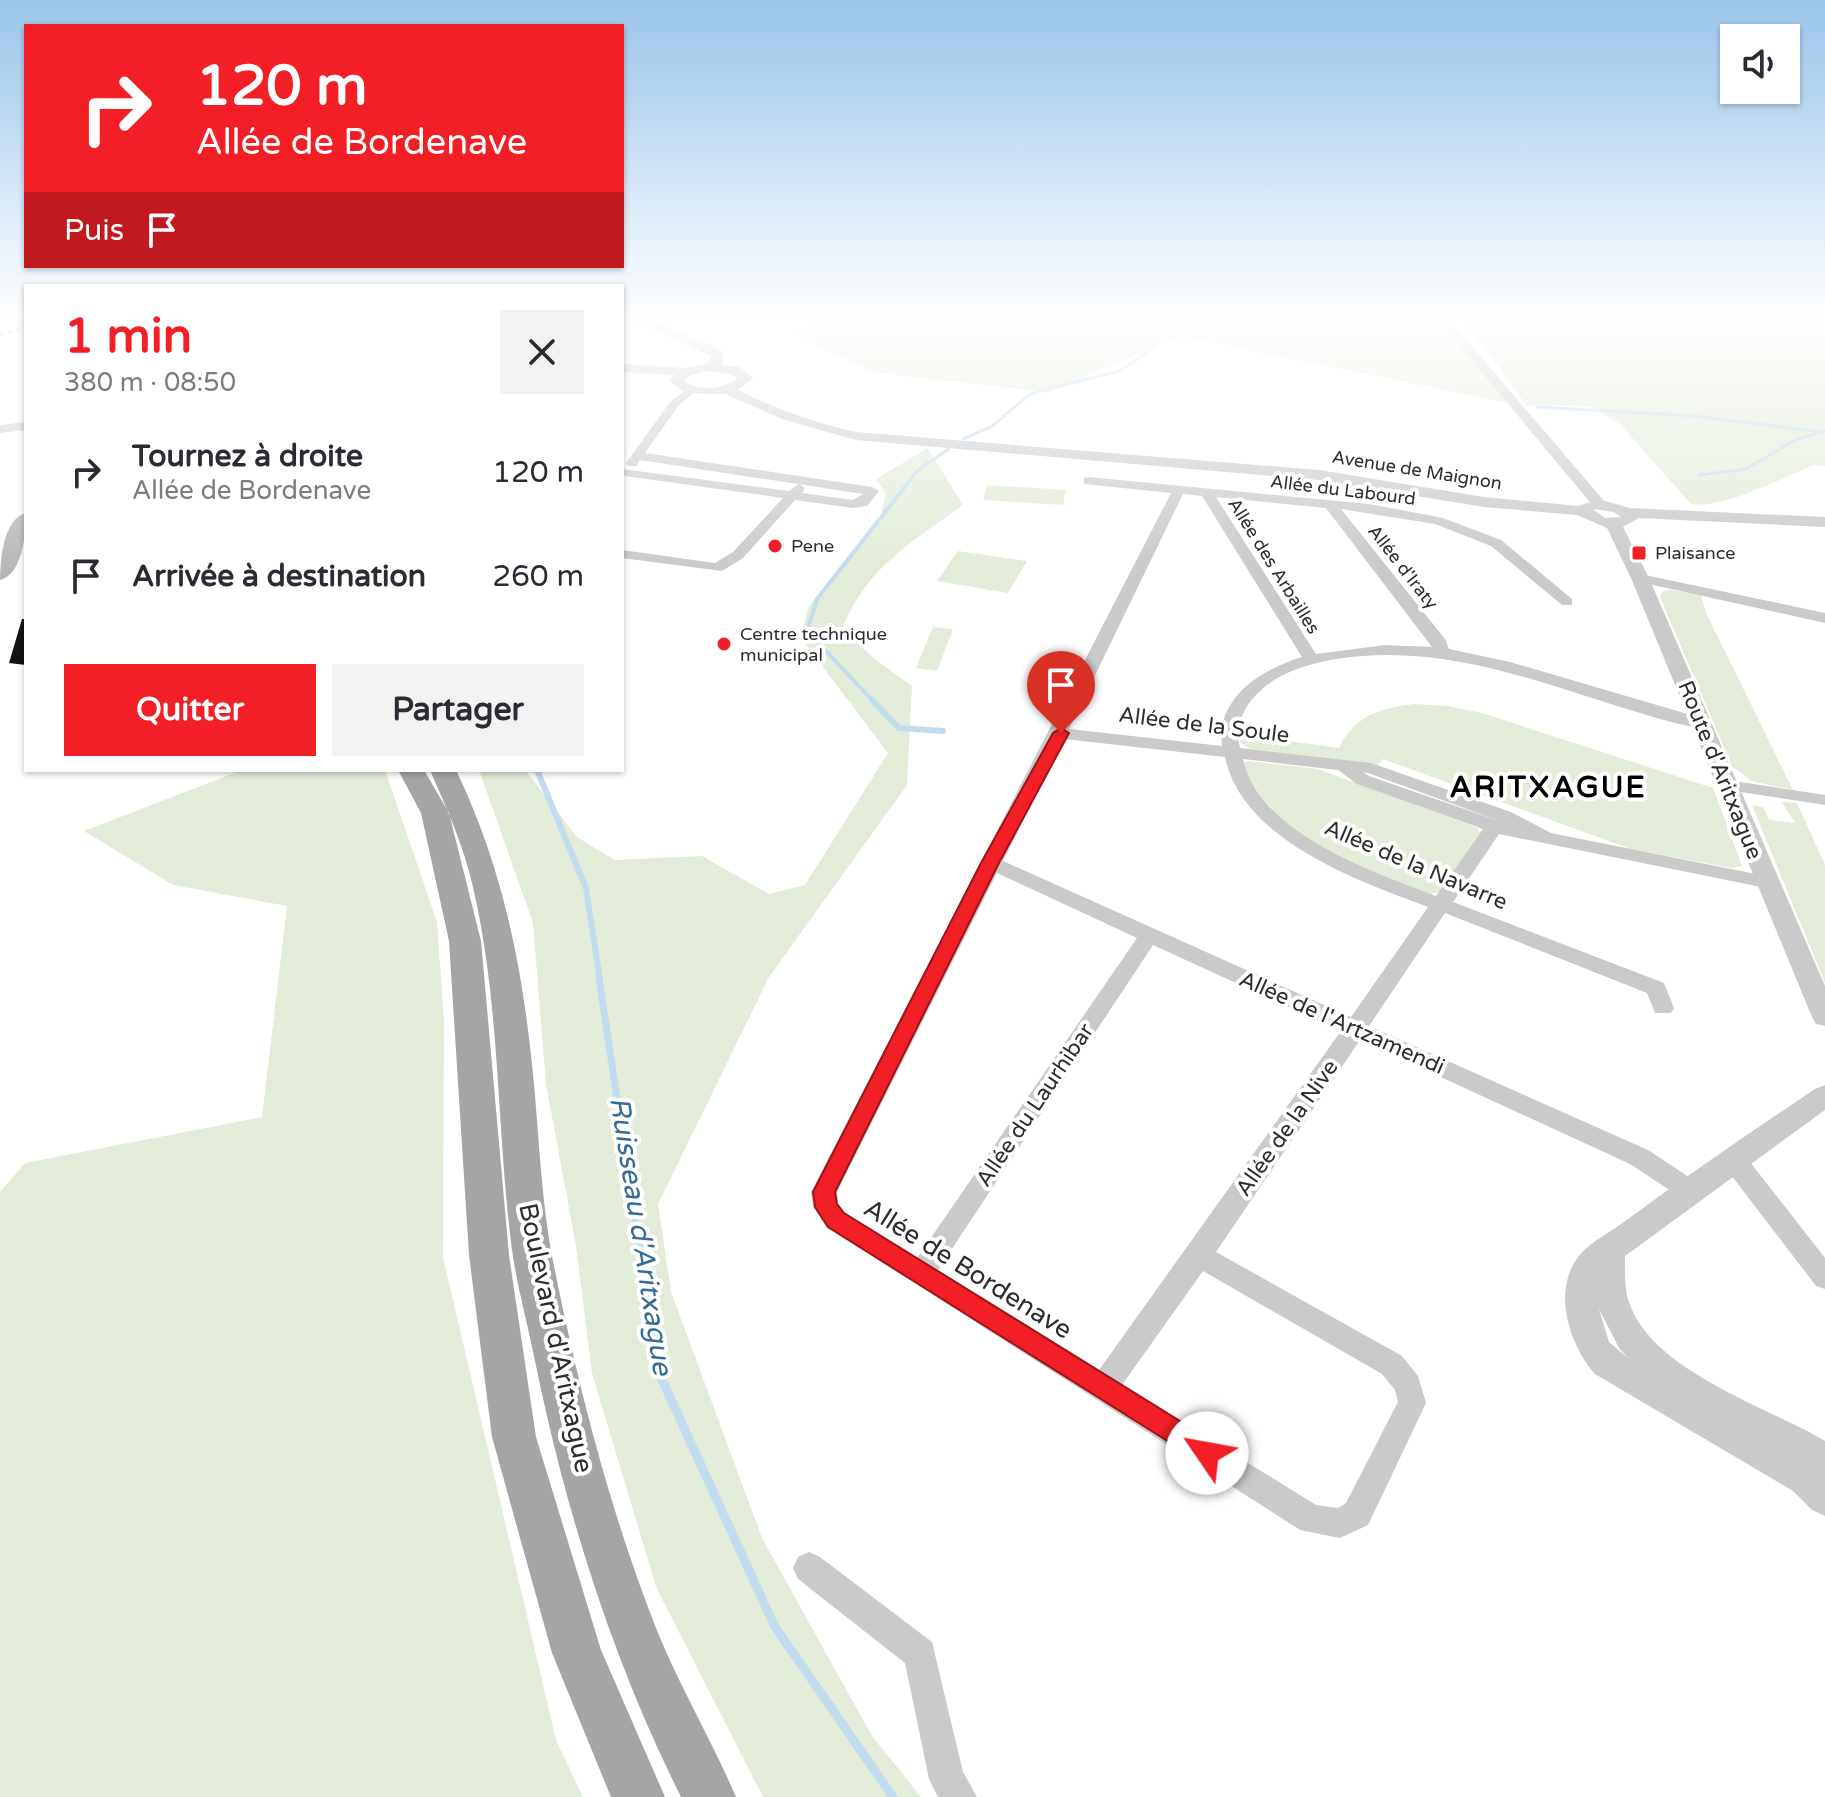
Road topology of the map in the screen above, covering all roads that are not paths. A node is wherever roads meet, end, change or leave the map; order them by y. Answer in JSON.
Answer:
{"nodes":[{"id":1,"x":679,"y":400,"type":"edge"},
{"id":2,"x":745,"y":400,"type":"edge"},
{"id":3,"x":1511,"y":400,"type":"edge"},
{"id":4,"x":24,"y":426,"type":"edge"},
{"id":5,"x":0,"y":429,"type":"edge"},
{"id":6,"x":637,"y":456,"type":"junction"},
{"id":7,"x":737,"y":470,"type":"junction"},
{"id":8,"x":624,"y":473,"type":"edge"},
{"id":9,"x":624,"y":474,"type":"edge"},
{"id":10,"x":806,"y":480,"type":"junction"},
{"id":11,"x":1089,"y":481,"type":"dead end"},
{"id":12,"x":721,"y":486,"type":"junction"},
{"id":13,"x":1179,"y":489,"type":"junction"},
{"id":14,"x":1206,"y":492,"type":"junction"},
{"id":15,"x":792,"y":496,"type":"junction"},
{"id":16,"x":1599,"y":504,"type":"junction"},
{"id":17,"x":1331,"y":505,"type":"junction"},
{"id":18,"x":1582,"y":511,"type":"junction"},
{"id":19,"x":1621,"y":518,"type":"junction"},
{"id":20,"x":1825,"y":522,"type":"edge"},
{"id":21,"x":24,"y":523,"type":"edge"},
{"id":22,"x":624,"y":554,"type":"edge"},
{"id":23,"x":0,"y":574,"type":"edge"},
{"id":24,"x":1640,"y":578,"type":"junction"},
{"id":25,"x":1567,"y":602,"type":"dead end"},
{"id":26,"x":1825,"y":618,"type":"edge"},
{"id":27,"x":1442,"y":654,"type":"junction"},
{"id":28,"x":1311,"y":659,"type":"junction"},
{"id":29,"x":1702,"y":724,"type":"junction"},
{"id":30,"x":1061,"y":733,"type":"junction"},
{"id":31,"x":1230,"y":752,"type":"junction"},
{"id":32,"x":1340,"y":766,"type":"junction"},
{"id":33,"x":412,"y":772,"type":"edge"},
{"id":34,"x":444,"y":772,"type":"edge"},
{"id":35,"x":1727,"y":785,"type":"junction"},
{"id":36,"x":1825,"y":800,"type":"edge"},
{"id":37,"x":1494,"y":827,"type":"junction"},
{"id":38,"x":1543,"y":835,"type":"junction"},
{"id":39,"x":990,"y":863,"type":"junction"},
{"id":40,"x":1766,"y":882,"type":"junction"},
{"id":41,"x":1442,"y":904,"type":"junction"},
{"id":42,"x":1149,"y":936,"type":"junction"},
{"id":43,"x":1663,"y":1008,"type":"dead end"},
{"id":44,"x":1825,"y":1017,"type":"edge"},
{"id":45,"x":1355,"y":1029,"type":"junction"},
{"id":46,"x":1825,"y":1096,"type":"edge"},
{"id":47,"x":1734,"y":1160,"type":"junction"},
{"id":48,"x":1689,"y":1190,"type":"junction"},
{"id":49,"x":1610,"y":1251,"type":"junction"},
{"id":50,"x":1199,"y":1256,"type":"junction"},
{"id":51,"x":921,"y":1274,"type":"junction"},
{"id":52,"x":1825,"y":1278,"type":"edge"},
{"id":53,"x":1104,"y":1387,"type":"junction"},
{"id":54,"x":1825,"y":1461,"type":"edge"},
{"id":55,"x":1825,"y":1498,"type":"edge"},
{"id":56,"x":809,"y":1568,"type":"dead end"},
{"id":57,"x":638,"y":1797,"type":"edge"},
{"id":58,"x":709,"y":1797,"type":"edge"},
{"id":59,"x":959,"y":1797,"type":"edge"}],
"edges":[{"from":1,"to":6,"type":"street"},
{"from":2,"to":18,"type":"street","name":"Avenue de Maignon"},
{"from":3,"to":16,"type":"street"},
{"from":4,"to":5,"type":"street"},
{"from":6,"to":7,"type":"street"},
{"from":6,"to":8,"type":"street"},
{"from":7,"to":10,"type":"street"},
{"from":7,"to":12,"type":"street"},
{"from":9,"to":12,"type":"street"},
{"from":10,"to":15,"type":"street"},
{"from":10,"to":15,"type":"street"},
{"from":11,"to":13,"type":"street","name":"Allée du Labourd"},
{"from":12,"to":15,"type":"street"},
{"from":13,"to":14,"type":"street","name":"Allée du Labourd"},
{"from":13,"to":30,"type":"street","name":"Allée de Bordenave"},
{"from":14,"to":17,"type":"street","name":"Allée du Labourd"},
{"from":14,"to":28,"type":"street","name":"Allée des Arbailles"},
{"from":15,"to":22,"type":"street"},
{"from":16,"to":18,"type":"street"},
{"from":16,"to":19,"type":"street"},
{"from":17,"to":25,"type":"street","name":"Allée du Labourd"},
{"from":17,"to":27,"type":"street","name":"Allée d'Iraty"},
{"from":18,"to":19,"type":"street"},
{"from":19,"to":20,"type":"street"},
{"from":19,"to":24,"type":"street","name":"Route d'Aritxague"},
{"from":21,"to":23,"type":"main road"},
{"from":24,"to":26,"type":"street"},
{"from":24,"to":29,"type":"street","name":"Route d'Aritxague"},
{"from":27,"to":28,"type":"street"},
{"from":27,"to":29,"type":"street"},
{"from":28,"to":31,"type":"street"},
{"from":29,"to":35,"type":"street","name":"Route d'Aritxague"},
{"from":30,"to":31,"type":"street","name":"Allée de la Soule"},
{"from":30,"to":39,"type":"street","name":"Allée de Bordenave"},
{"from":31,"to":32,"type":"street","name":"Allée de la Soule"},
{"from":31,"to":41,"type":"street","name":"Allée de la Navarre"},
{"from":32,"to":37,"type":"street","name":"Allée de la Soule"},
{"from":32,"to":38,"type":"street","name":"Allée de la Soule"},
{"from":33,"to":57,"type":"main road","name":"Boulevard d'Aritxague"},
{"from":34,"to":58,"type":"main road","name":"Boulevard d'Aritxague"},
{"from":35,"to":36,"type":"street"},
{"from":35,"to":40,"type":"street","name":"Route d'Aritxague"},
{"from":37,"to":38,"type":"street","name":"Allée de la Soule"},
{"from":37,"to":41,"type":"street","name":"Allée de la Nive"},
{"from":38,"to":40,"type":"street","name":"Allée de la Soule"},
{"from":39,"to":42,"type":"street","name":"Allée de l'Artzamendi"},
{"from":39,"to":51,"type":"street","name":"Allée de Bordenave"},
{"from":40,"to":44,"type":"street","name":"Route d'Aritxague"},
{"from":41,"to":43,"type":"street","name":"Allée de la Navarre"},
{"from":41,"to":45,"type":"street","name":"Allée de la Nive"},
{"from":42,"to":45,"type":"street","name":"Allée de l'Artzamendi"},
{"from":42,"to":51,"type":"street","name":"Allée du Laurhibar"},
{"from":45,"to":48,"type":"street","name":"Allée de l'Artzamendi"},
{"from":45,"to":50,"type":"street","name":"Allée de la Nive"},
{"from":46,"to":47,"type":"street"},
{"from":47,"to":48,"type":"street"},
{"from":47,"to":52,"type":"street"},
{"from":48,"to":49,"type":"street"},
{"from":49,"to":54,"type":"street"},
{"from":49,"to":55,"type":"street"},
{"from":50,"to":53,"type":"street","name":"Allée de la Nive"},
{"from":50,"to":53,"type":"street","name":"Allée de Bordenave"},
{"from":51,"to":53,"type":"street","name":"Allée de Bordenave"},
{"from":56,"to":59,"type":"street"}]}
